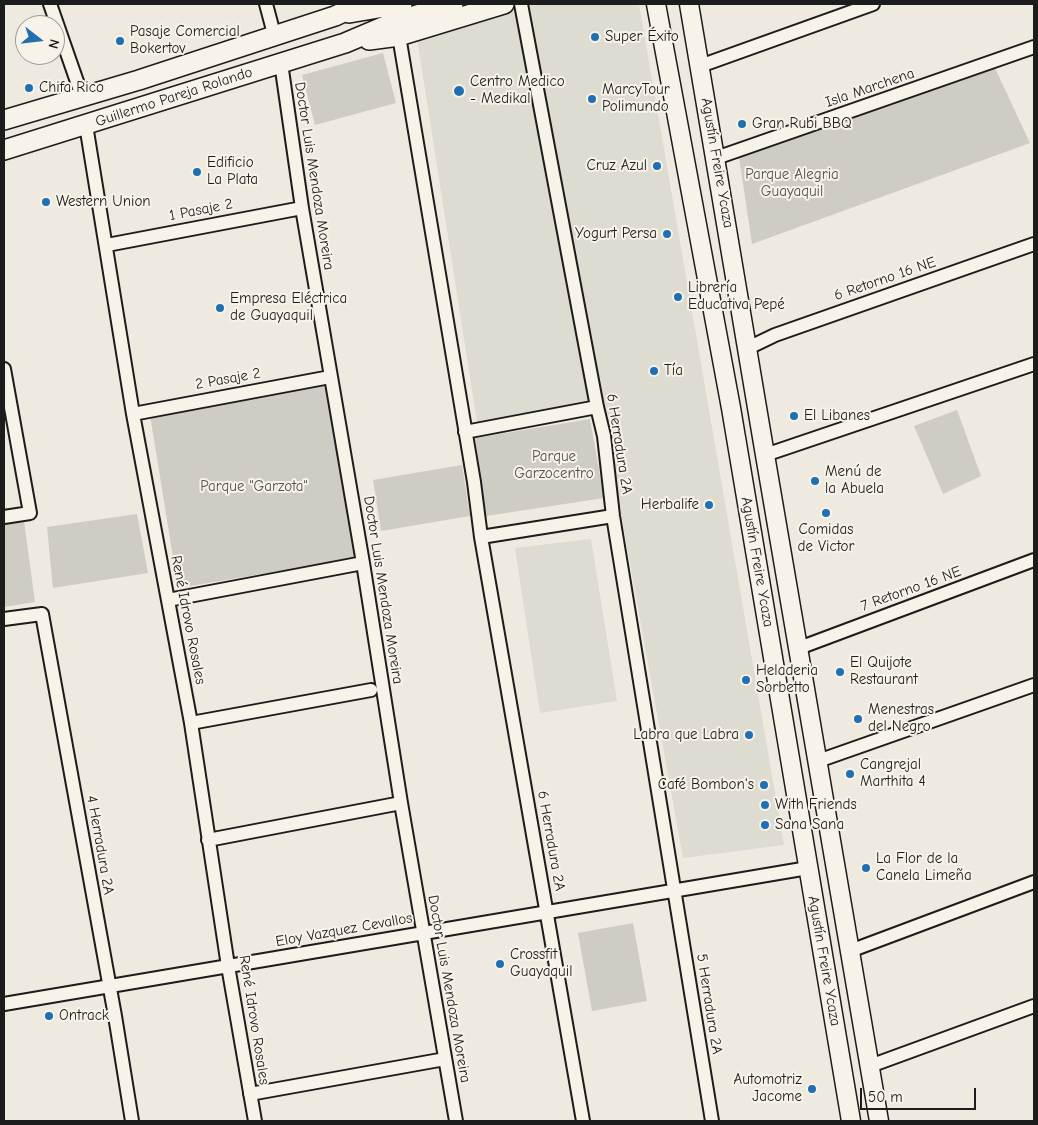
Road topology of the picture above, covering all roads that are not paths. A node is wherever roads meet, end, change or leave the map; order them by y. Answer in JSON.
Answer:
{"nodes":[{"id":1,"x":50,"y":4,"type":"edge"},
{"id":2,"x":266,"y":4,"type":"edge"},
{"id":3,"x":361,"y":4,"type":"edge"},
{"id":4,"x":453,"y":4,"type":"edge"},
{"id":5,"x":504,"y":4,"type":"edge"},
{"id":6,"x":522,"y":4,"type":"edge"},
{"id":7,"x":656,"y":4,"type":"edge"},
{"id":8,"x":690,"y":4,"type":"edge"},
{"id":9,"x":873,"y":4,"type":"edge"},
{"id":10,"x":336,"y":16,"type":"junction"},
{"id":11,"x":398,"y":17,"type":"edge"},
{"id":12,"x":274,"y":34,"type":"junction"},
{"id":13,"x":1034,"y":47,"type":"edge"},
{"id":14,"x":281,"y":63,"type":"junction"},
{"id":15,"x":700,"y":66,"type":"junction"},
{"id":16,"x":82,"y":96,"type":"junction"},
{"id":17,"x":4,"y":120,"type":"edge"},
{"id":18,"x":86,"y":125,"type":"junction"},
{"id":19,"x":4,"y":150,"type":"edge"},
{"id":20,"x":716,"y":158,"type":"junction"},
{"id":21,"x":302,"y":208,"type":"junction"},
{"id":22,"x":1034,"y":244,"type":"edge"},
{"id":23,"x":106,"y":245,"type":"junction"},
{"id":24,"x":748,"y":348,"type":"junction"},
{"id":25,"x":1034,"y":364,"type":"edge"},
{"id":26,"x":4,"y":369,"type":"edge"},
{"id":27,"x":330,"y":377,"type":"junction"},
{"id":28,"x":597,"y":407,"type":"junction"},
{"id":29,"x":133,"y":414,"type":"junction"},
{"id":30,"x":465,"y":432,"type":"junction"},
{"id":31,"x":765,"y":456,"type":"junction"},
{"id":32,"x":613,"y":516,"type":"junction"},
{"id":33,"x":4,"y":517,"type":"edge"},
{"id":34,"x":481,"y":537,"type":"junction"},
{"id":35,"x":1034,"y":560,"type":"edge"},
{"id":36,"x":363,"y":563,"type":"junction"},
{"id":37,"x":168,"y":600,"type":"junction"},
{"id":38,"x":4,"y":619,"type":"edge"},
{"id":39,"x":799,"y":648,"type":"junction"},
{"id":40,"x":1034,"y":685,"type":"edge"},
{"id":41,"x":371,"y":690,"type":"dead end"},
{"id":42,"x":191,"y":723,"type":"junction"},
{"id":43,"x":818,"y":761,"type":"junction"},
{"id":44,"x":401,"y":803,"type":"junction"},
{"id":45,"x":208,"y":840,"type":"junction"},
{"id":46,"x":808,"y":868,"type":"junction"},
{"id":47,"x":1034,"y":882,"type":"edge"},
{"id":48,"x":674,"y":891,"type":"junction"},
{"id":49,"x":547,"y":913,"type":"junction"},
{"id":50,"x":424,"y":933,"type":"junction"},
{"id":51,"x":850,"y":951,"type":"junction"},
{"id":52,"x":228,"y":966,"type":"junction"},
{"id":53,"x":110,"y":985,"type":"junction"},
{"id":54,"x":4,"y":1004,"type":"edge"},
{"id":55,"x":1034,"y":1006,"type":"edge"},
{"id":56,"x":445,"y":1059,"type":"junction"},
{"id":57,"x":870,"y":1066,"type":"junction"},
{"id":58,"x":250,"y":1094,"type":"junction"},
{"id":59,"x":132,"y":1121,"type":"edge"},
{"id":60,"x":255,"y":1121,"type":"edge"},
{"id":61,"x":456,"y":1121,"type":"edge"},
{"id":62,"x":583,"y":1121,"type":"edge"},
{"id":63,"x":712,"y":1121,"type":"edge"},
{"id":64,"x":851,"y":1121,"type":"edge"},
{"id":65,"x":880,"y":1121,"type":"edge"}],
"edges":[{"from":1,"to":16,"type":"street"},
{"from":2,"to":12,"type":"street"},
{"from":3,"to":10,"type":"main road"},
{"from":4,"to":11,"type":"main road"},
{"from":5,"to":11,"type":"main road"},
{"from":6,"to":28,"type":"street","name":"6 Herradura 2A"},
{"from":7,"to":46,"type":"main road","name":"Agustín Freire Ycaza"},
{"from":8,"to":15,"type":"main road","name":"Agustín Freire Ycaza"},
{"from":9,"to":15,"type":"street"},
{"from":10,"to":11,"type":"main road"},
{"from":10,"to":12,"type":"main road","name":"Guillermo Pareja Rolando"},
{"from":11,"to":14,"type":"main road","name":"Guillermo Pareja Rolando"},
{"from":11,"to":30,"type":"street","name":"6 Herradura 2A"},
{"from":12,"to":16,"type":"main road","name":"Guillermo Pareja Rolando"},
{"from":13,"to":20,"type":"street","name":"Isla Marchena"},
{"from":14,"to":18,"type":"main road","name":"Guillermo Pareja Rolando"},
{"from":14,"to":21,"type":"street","name":"Doctor Luis Mendoza Moreira"},
{"from":15,"to":20,"type":"main road","name":"Agustín Freire Ycaza"},
{"from":16,"to":17,"type":"main road","name":"Guillermo Pareja Rolando"},
{"from":18,"to":19,"type":"main road","name":"Guillermo Pareja Rolando"},
{"from":18,"to":23,"type":"street","name":"René Idrovo Rosales"},
{"from":20,"to":24,"type":"main road","name":"Agustín Freire Ycaza"},
{"from":21,"to":23,"type":"street","name":"1 Pasaje 2"},
{"from":21,"to":27,"type":"street","name":"Doctor Luis Mendoza Moreira"},
{"from":22,"to":24,"type":"street","name":"6 Retorno 16 NE"},
{"from":23,"to":29,"type":"street","name":"René Idrovo Rosales"},
{"from":24,"to":31,"type":"main road","name":"Agustín Freire Ycaza"},
{"from":25,"to":31,"type":"street"},
{"from":26,"to":33,"type":"street"},
{"from":27,"to":29,"type":"street","name":"2 Pasaje 2"},
{"from":27,"to":36,"type":"street","name":"Doctor Luis Mendoza Moreira"},
{"from":28,"to":30,"type":"street"},
{"from":28,"to":32,"type":"street","name":"6 Herradura 2A"},
{"from":29,"to":37,"type":"street","name":"René Idrovo Rosales"},
{"from":30,"to":34,"type":"street","name":"6 Herradura 2A"},
{"from":31,"to":39,"type":"main road","name":"Agustín Freire Ycaza"},
{"from":32,"to":34,"type":"street"},
{"from":32,"to":48,"type":"street","name":"6 Herradura 2A"},
{"from":34,"to":49,"type":"street","name":"6 Herradura 2A"},
{"from":35,"to":39,"type":"street","name":"7 Retorno 16 NE"},
{"from":36,"to":37,"type":"street"},
{"from":36,"to":44,"type":"street","name":"Doctor Luis Mendoza Moreira"},
{"from":37,"to":42,"type":"street","name":"René Idrovo Rosales"},
{"from":38,"to":53,"type":"street","name":"4 Herradura 2A"},
{"from":39,"to":43,"type":"main road","name":"Agustín Freire Ycaza"},
{"from":40,"to":43,"type":"street"},
{"from":41,"to":42,"type":"street"},
{"from":42,"to":45,"type":"street","name":"René Idrovo Rosales"},
{"from":43,"to":51,"type":"main road","name":"Agustín Freire Ycaza"},
{"from":44,"to":45,"type":"street"},
{"from":44,"to":50,"type":"street","name":"Doctor Luis Mendoza Moreira"},
{"from":45,"to":52,"type":"street","name":"René Idrovo Rosales"},
{"from":46,"to":48,"type":"street","name":"Eloy Vazquez Cevallos"},
{"from":46,"to":64,"type":"main road","name":"Agustín Freire Ycaza"},
{"from":47,"to":51,"type":"street"},
{"from":48,"to":49,"type":"street","name":"Eloy Vazquez Cevallos"},
{"from":48,"to":63,"type":"street","name":"5 Herradura 2A"},
{"from":49,"to":50,"type":"street","name":"Eloy Vazquez Cevallos"},
{"from":49,"to":62,"type":"street"},
{"from":50,"to":52,"type":"street","name":"Eloy Vazquez Cevallos"},
{"from":50,"to":56,"type":"street","name":"Doctor Luis Mendoza Moreira"},
{"from":51,"to":57,"type":"main road","name":"Agustín Freire Ycaza"},
{"from":52,"to":53,"type":"street","name":"Eloy Vazquez Cevallos"},
{"from":52,"to":58,"type":"street","name":"René Idrovo Rosales"},
{"from":53,"to":54,"type":"street","name":"Eloy Vazquez Cevallos"},
{"from":53,"to":59,"type":"street","name":"4 Herradura 2A"},
{"from":55,"to":57,"type":"street"},
{"from":56,"to":58,"type":"street"},
{"from":56,"to":61,"type":"street","name":"Doctor Luis Mendoza Moreira"},
{"from":57,"to":65,"type":"main road","name":"Agustín Freire Ycaza"},
{"from":58,"to":60,"type":"street","name":"René Idrovo Rosales"}]}
